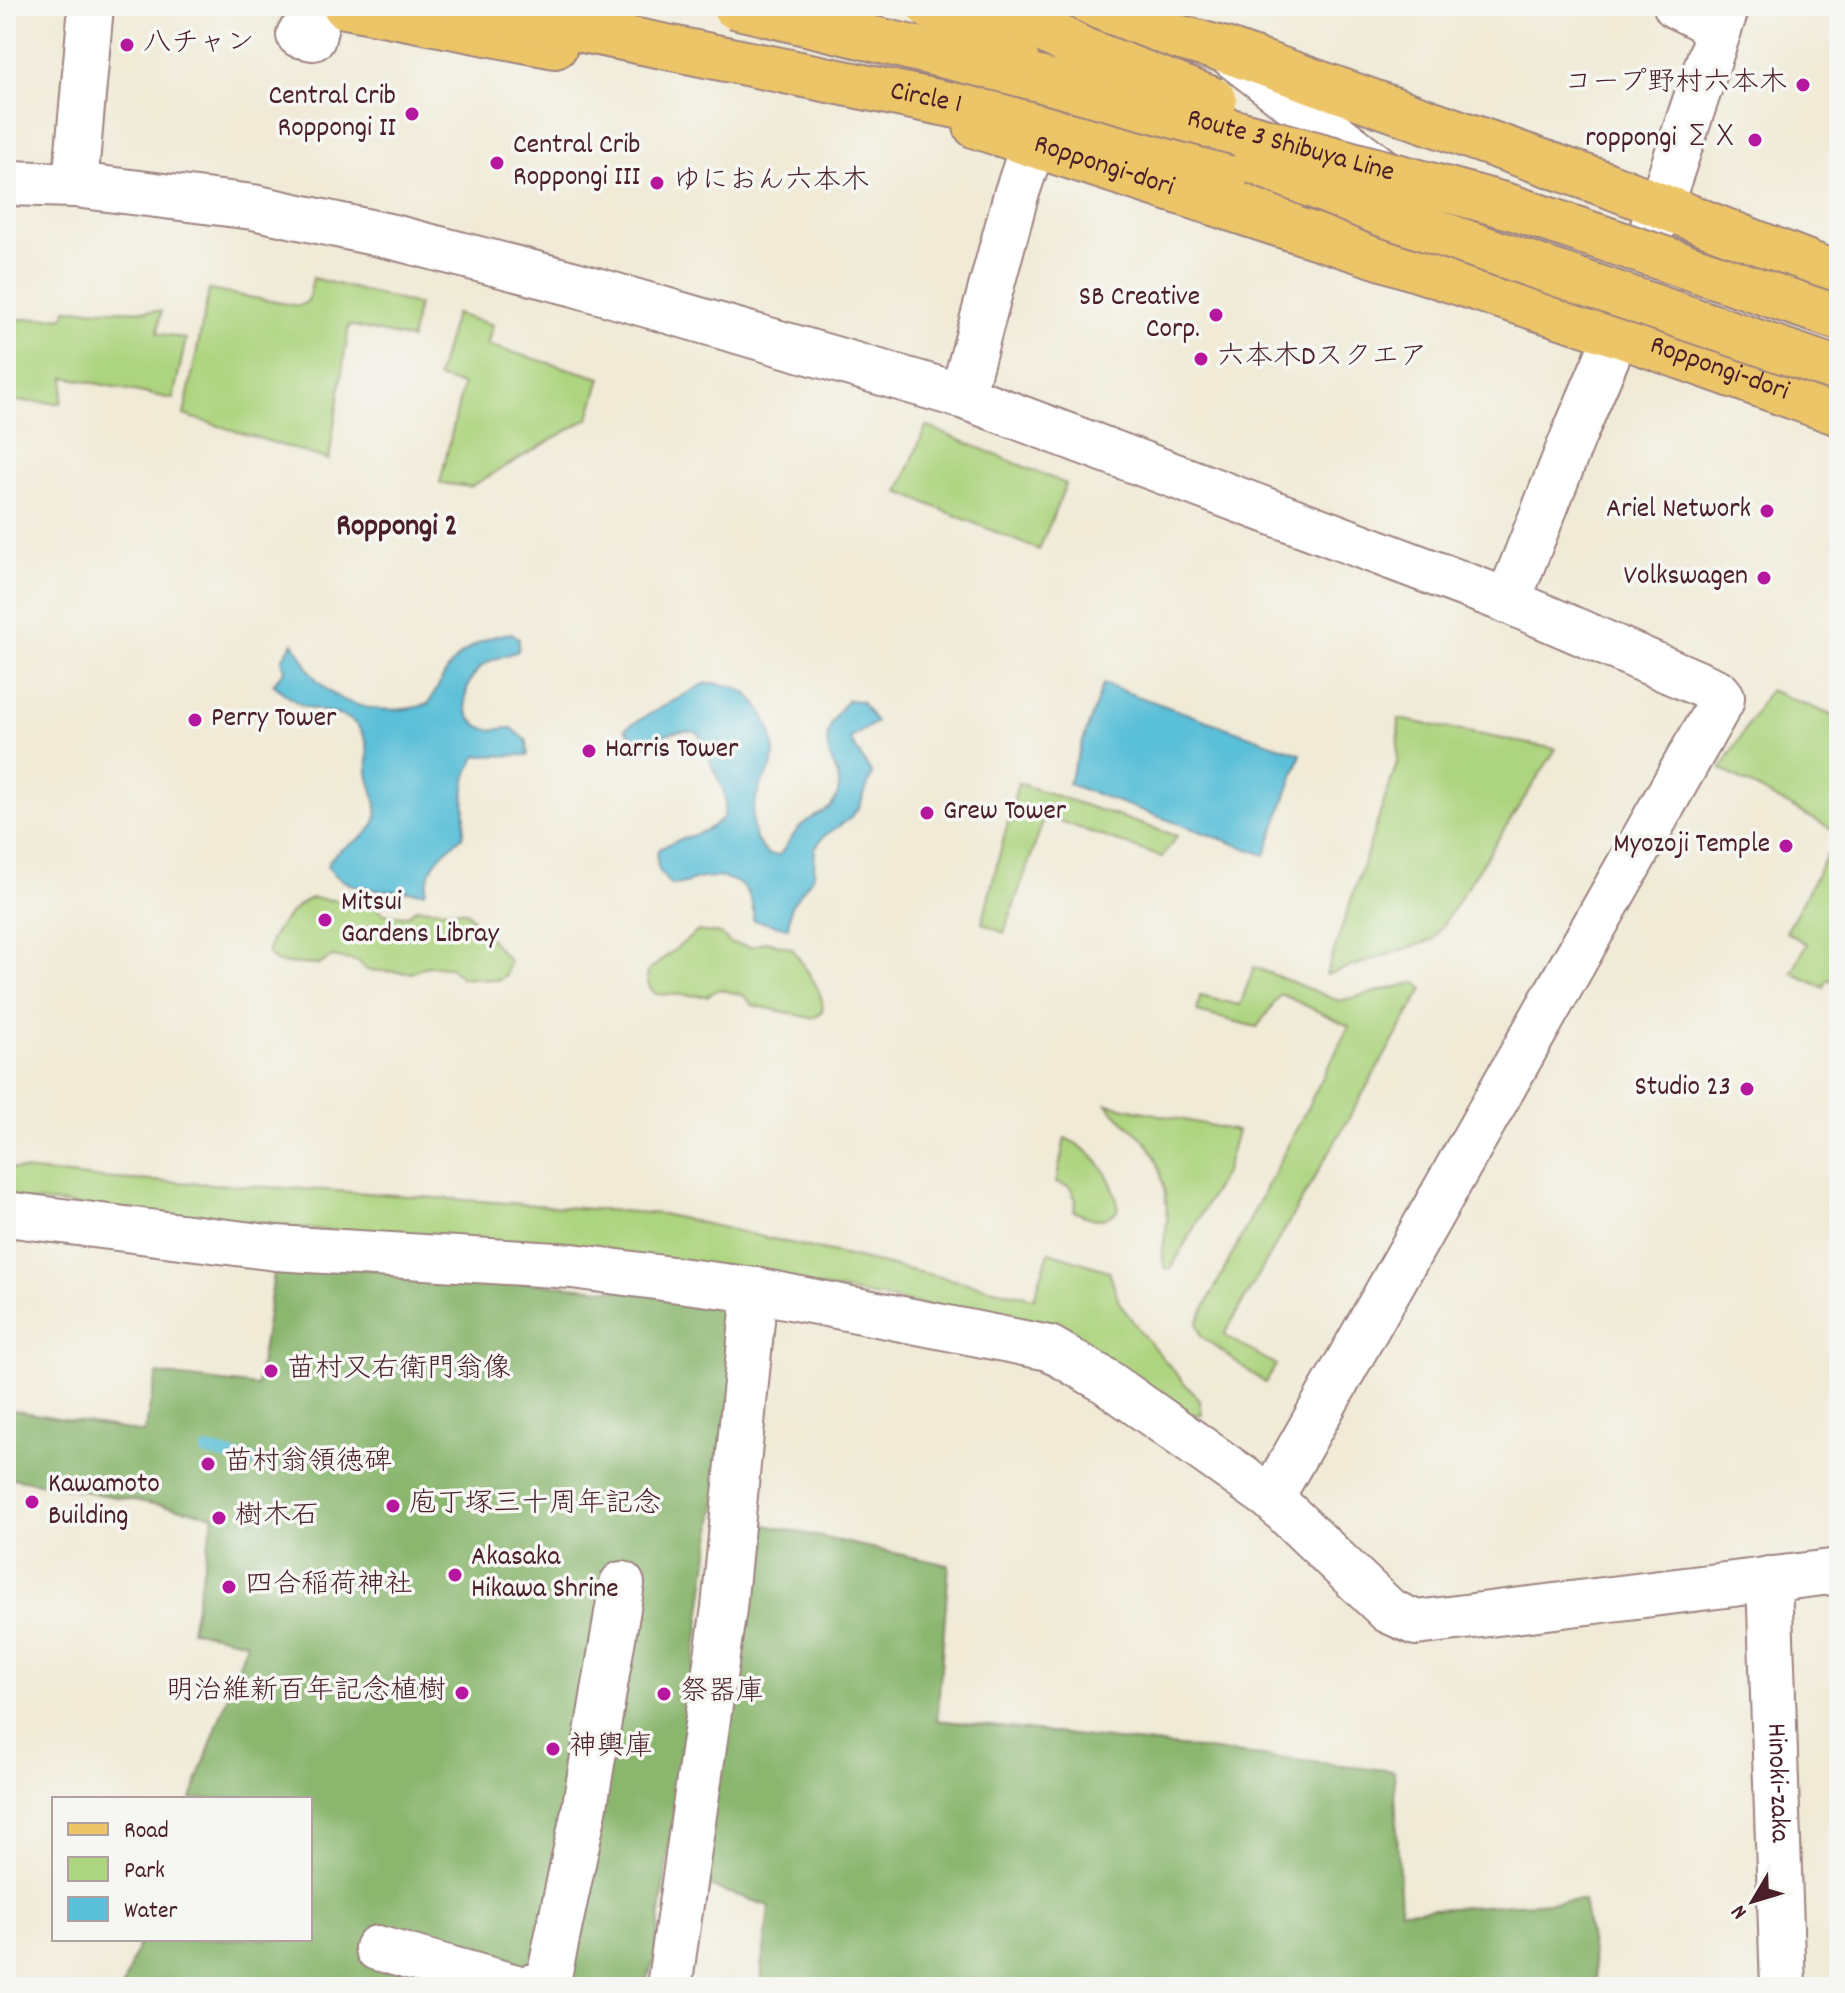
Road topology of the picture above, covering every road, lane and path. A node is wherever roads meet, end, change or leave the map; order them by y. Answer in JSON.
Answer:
{"nodes":[{"id":1,"x":91,"y":6,"type":"edge"},
{"id":2,"x":345,"y":6,"type":"edge"},
{"id":3,"x":465,"y":6,"type":"edge"},
{"id":4,"x":734,"y":6,"type":"edge"},
{"id":5,"x":929,"y":6,"type":"edge"},
{"id":6,"x":996,"y":6,"type":"edge"},
{"id":7,"x":1065,"y":6,"type":"edge"},
{"id":8,"x":1676,"y":6,"type":"edge"},
{"id":9,"x":1721,"y":21,"type":"edge"},
{"id":10,"x":1225,"y":50,"type":"junction"},
{"id":11,"x":1033,"y":145,"type":"junction"},
{"id":12,"x":6,"y":183,"type":"edge"},
{"id":13,"x":75,"y":185,"type":"junction"},
{"id":14,"x":1661,"y":205,"type":"junction"},
{"id":15,"x":1511,"y":207,"type":"junction"},
{"id":16,"x":1380,"y":213,"type":"junction"},
{"id":17,"x":1839,"y":275,"type":"edge"},
{"id":18,"x":1839,"y":318,"type":"edge"},
{"id":19,"x":1617,"y":334,"type":"junction"},
{"id":20,"x":1839,"y":370,"type":"edge"},
{"id":21,"x":962,"y":396,"type":"junction"},
{"id":22,"x":1839,"y":413,"type":"edge"},
{"id":23,"x":1508,"y":601,"type":"junction"},
{"id":24,"x":6,"y":1214,"type":"edge"},
{"id":25,"x":755,"y":1290,"type":"junction"},
{"id":26,"x":1271,"y":1498,"type":"junction"},
{"id":27,"x":1839,"y":1571,"type":"edge"},
{"id":28,"x":1769,"y":1579,"type":"junction"},
{"id":29,"x":622,"y":1584,"type":"dead end"},
{"id":30,"x":377,"y":1948,"type":"dead end"},
{"id":31,"x":516,"y":1987,"type":"edge"},
{"id":32,"x":530,"y":1987,"type":"edge"},
{"id":33,"x":669,"y":1987,"type":"edge"},
{"id":34,"x":1783,"y":1987,"type":"edge"}],
"edges":[{"from":1,"to":13,"type":"street"},
{"from":2,"to":11,"type":"main road","name":"Roppongi-dori"},
{"from":3,"to":16,"type":"main road","name":"Circle 1","bridge":true},
{"from":4,"to":15,"type":"main road","name":"Route 3 Shibuya Line","bridge":true},
{"from":5,"to":16,"type":"main road","bridge":true},
{"from":6,"to":15,"type":"main road","bridge":true},
{"from":7,"to":10,"type":"main road"},
{"from":8,"to":9,"type":"street"},
{"from":9,"to":14,"type":"street"},
{"from":10,"to":14,"type":"main road"},
{"from":10,"to":19,"type":"street"},
{"from":11,"to":19,"type":"main road","name":"Roppongi-dori"},
{"from":11,"to":21,"type":"street"},
{"from":12,"to":13,"type":"street"},
{"from":13,"to":21,"type":"street"},
{"from":14,"to":17,"type":"main road"},
{"from":14,"to":19,"type":"street"},
{"from":15,"to":18,"type":"main road","name":"Route 3 Shibuya Line","bridge":true},
{"from":16,"to":20,"type":"main road","name":"Route 3 Shibuya Line","bridge":true},
{"from":19,"to":22,"type":"main road","name":"Roppongi-dori"},
{"from":19,"to":23,"type":"street"},
{"from":21,"to":23,"type":"street"},
{"from":23,"to":26,"type":"street"},
{"from":24,"to":25,"type":"street"},
{"from":25,"to":26,"type":"street"},
{"from":25,"to":33,"type":"street"},
{"from":26,"to":28,"type":"street"},
{"from":27,"to":28,"type":"street"},
{"from":28,"to":34,"type":"street","name":"Hinoki-zaka"},
{"from":29,"to":32,"type":"street"},
{"from":30,"to":31,"type":"street"}]}
